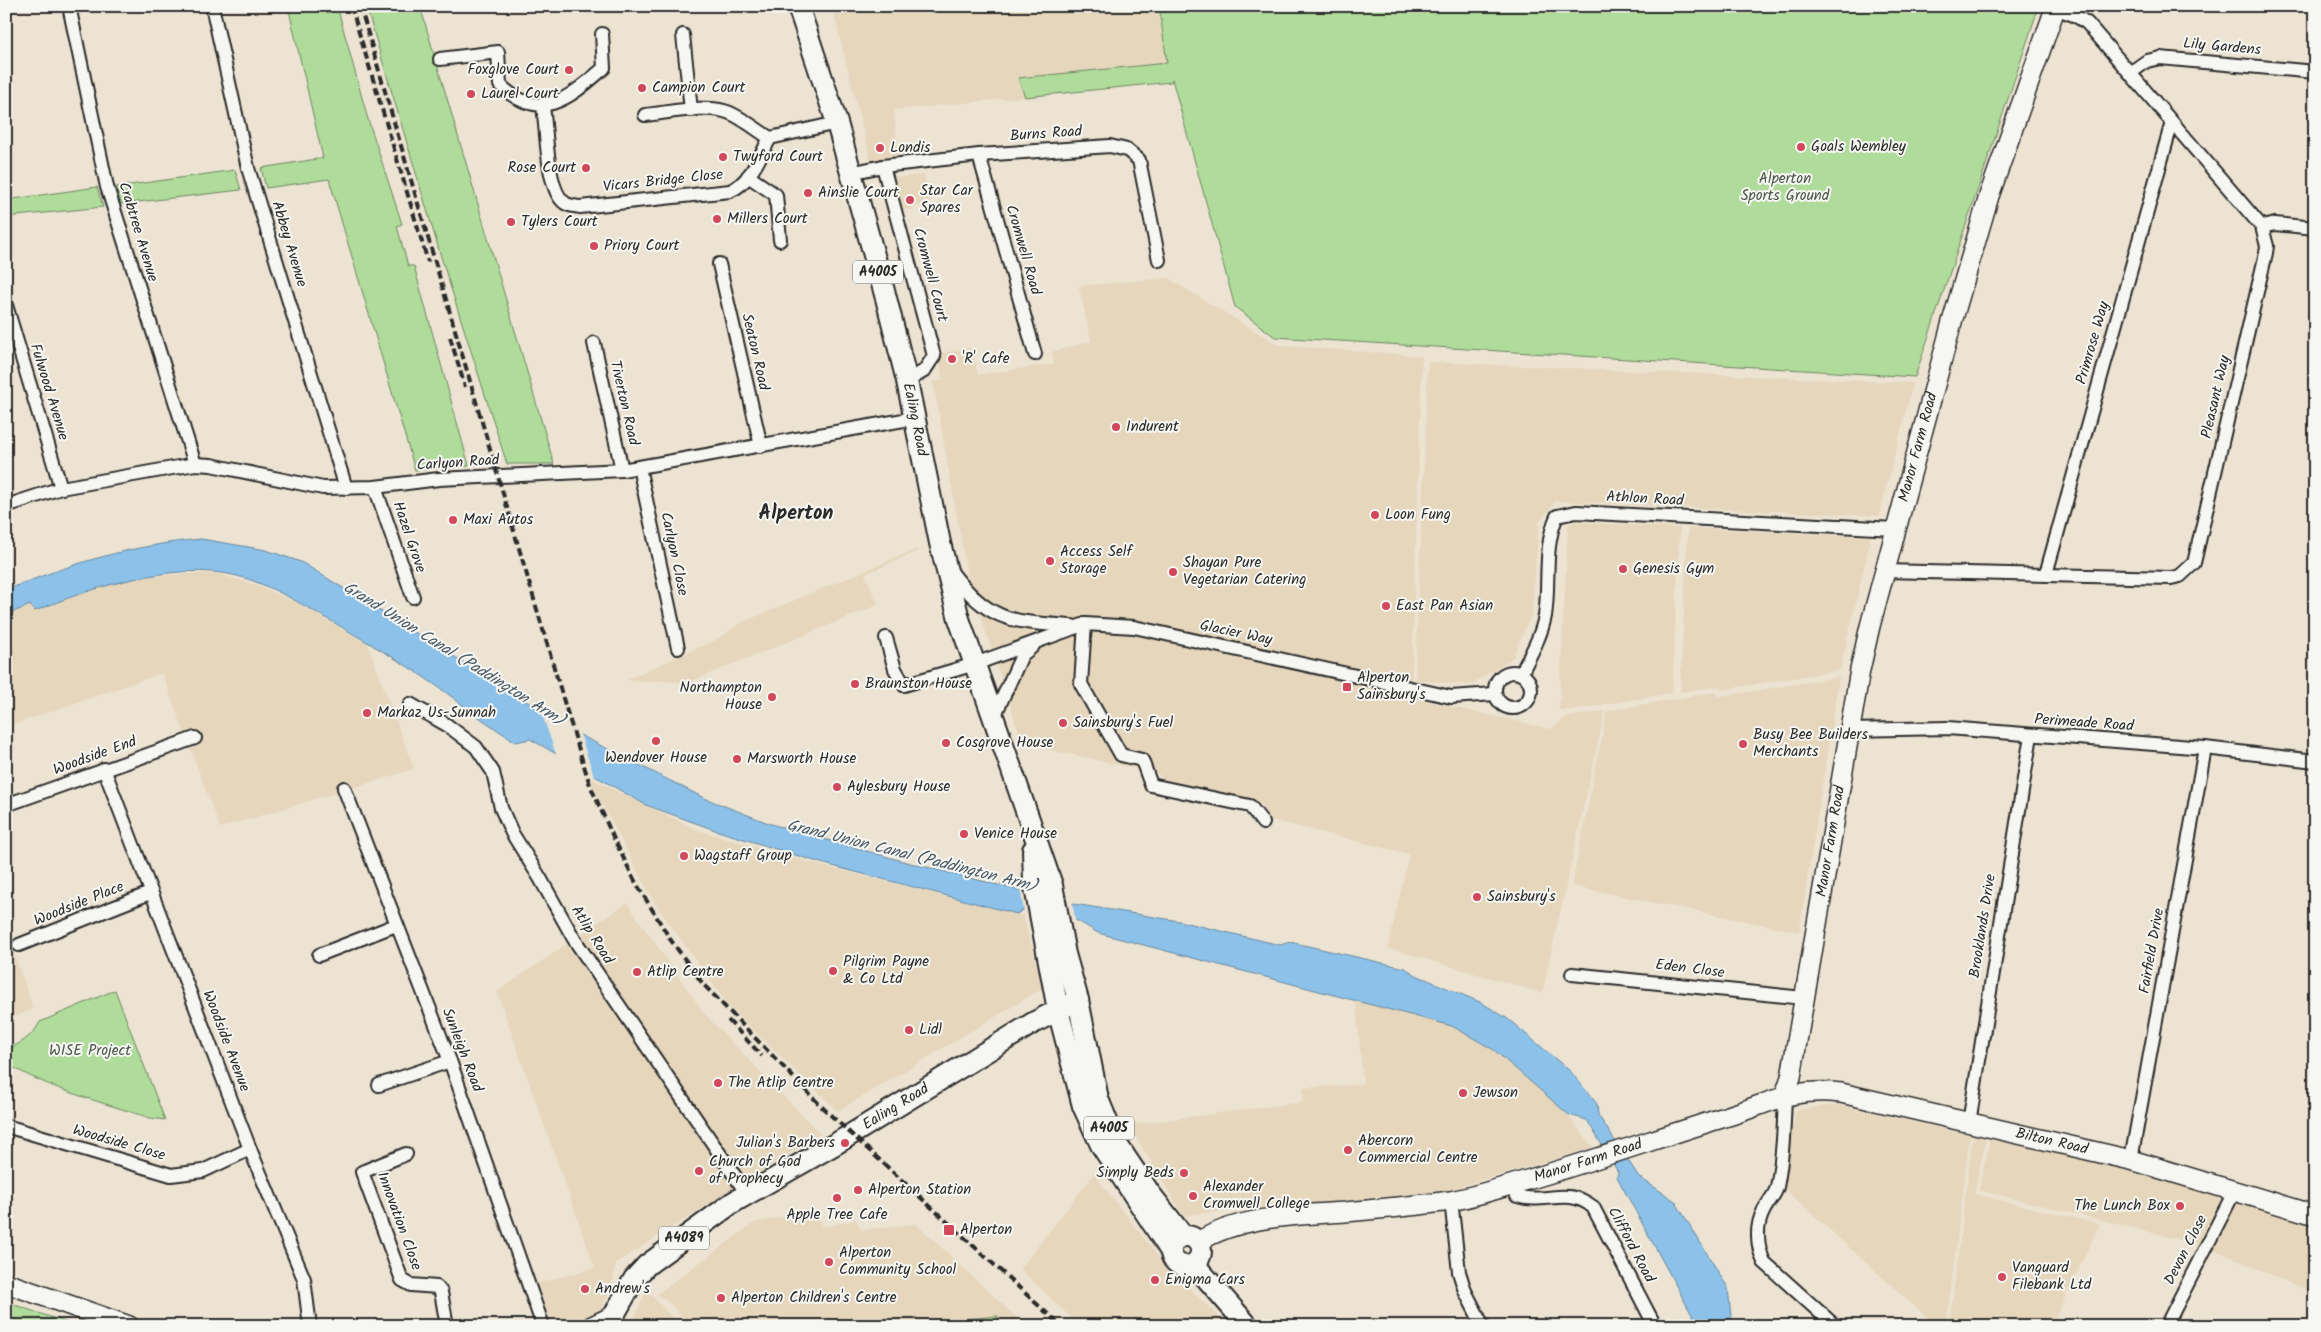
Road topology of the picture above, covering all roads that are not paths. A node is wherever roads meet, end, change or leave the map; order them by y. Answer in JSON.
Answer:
{"nodes":[{"id":1,"x":69,"y":6,"type":"edge"},
{"id":2,"x":212,"y":6,"type":"edge"},
{"id":3,"x":798,"y":6,"type":"edge"},
{"id":4,"x":2056,"y":7,"type":"edge"},
{"id":5,"x":602,"y":34,"type":"dead end"},
{"id":6,"x":683,"y":35,"type":"dead end"},
{"id":7,"x":440,"y":59,"type":"dead end"},
{"id":8,"x":2315,"y":72,"type":"edge"},
{"id":9,"x":2130,"y":73,"type":"junction"},
{"id":10,"x":543,"y":107,"type":"junction"},
{"id":11,"x":691,"y":110,"type":"junction"},
{"id":12,"x":645,"y":115,"type":"dead end"},
{"id":13,"x":2172,"y":122,"type":"junction"},
{"id":14,"x":837,"y":123,"type":"junction"},
{"id":15,"x":770,"y":138,"type":"junction"},
{"id":16,"x":979,"y":155,"type":"junction"},
{"id":17,"x":883,"y":166,"type":"junction"},
{"id":18,"x":850,"y":173,"type":"junction"},
{"id":19,"x":748,"y":176,"type":"junction"},
{"id":20,"x":2262,"y":227,"type":"junction"},
{"id":21,"x":2315,"y":228,"type":"edge"},
{"id":22,"x":780,"y":240,"type":"dead end"},
{"id":23,"x":1159,"y":260,"type":"dead end"},
{"id":24,"x":719,"y":264,"type":"dead end"},
{"id":25,"x":6,"y":305,"type":"edge"},
{"id":26,"x":594,"y":343,"type":"dead end"},
{"id":27,"x":1035,"y":354,"type":"dead end"},
{"id":28,"x":907,"y":381,"type":"junction"},
{"id":29,"x":915,"y":418,"type":"junction"},
{"id":30,"x":760,"y":446,"type":"junction"},
{"id":31,"x":195,"y":464,"type":"junction"},
{"id":32,"x":639,"y":467,"type":"junction"},
{"id":33,"x":622,"y":470,"type":"junction"},
{"id":34,"x":375,"y":487,"type":"junction"},
{"id":35,"x":61,"y":488,"type":"junction"},
{"id":36,"x":346,"y":488,"type":"junction"},
{"id":37,"x":6,"y":506,"type":"edge"},
{"id":38,"x":1895,"y":530,"type":"junction"},
{"id":39,"x":944,"y":562,"type":"junction"},
{"id":40,"x":1884,"y":572,"type":"junction"},
{"id":41,"x":2046,"y":574,"type":"junction"},
{"id":42,"x":413,"y":597,"type":"dead end"},
{"id":43,"x":1082,"y":626,"type":"junction"},
{"id":44,"x":886,"y":638,"type":"dead end"},
{"id":45,"x":1040,"y":639,"type":"junction"},
{"id":46,"x":678,"y":648,"type":"dead end"},
{"id":47,"x":975,"y":664,"type":"junction"},
{"id":48,"x":1521,"y":674,"type":"junction"},
{"id":49,"x":1495,"y":694,"type":"junction"},
{"id":50,"x":410,"y":704,"type":"dead end"},
{"id":51,"x":994,"y":717,"type":"junction"},
{"id":52,"x":1850,"y":730,"type":"junction"},
{"id":53,"x":2031,"y":735,"type":"junction"},
{"id":54,"x":195,"y":738,"type":"dead end"},
{"id":55,"x":2205,"y":748,"type":"junction"},
{"id":56,"x":2315,"y":760,"type":"edge"},
{"id":57,"x":104,"y":769,"type":"junction"},
{"id":58,"x":344,"y":788,"type":"dead end"},
{"id":59,"x":6,"y":805,"type":"edge"},
{"id":60,"x":1263,"y":823,"type":"dead end"},
{"id":61,"x":150,"y":893,"type":"junction"},
{"id":62,"x":1052,"y":923,"type":"junction"},
{"id":63,"x":396,"y":925,"type":"junction"},
{"id":64,"x":19,"y":946,"type":"dead end"},
{"id":65,"x":1065,"y":954,"type":"junction"},
{"id":66,"x":319,"y":956,"type":"dead end"},
{"id":67,"x":1572,"y":974,"type":"dead end"},
{"id":68,"x":1804,"y":998,"type":"junction"},
{"id":69,"x":1078,"y":1000,"type":"junction"},
{"id":70,"x":1058,"y":1010,"type":"junction"},
{"id":71,"x":450,"y":1061,"type":"junction"},
{"id":72,"x":378,"y":1085,"type":"dead end"},
{"id":73,"x":1785,"y":1095,"type":"junction"},
{"id":74,"x":1969,"y":1123,"type":"junction"},
{"id":75,"x":6,"y":1126,"type":"edge"},
{"id":76,"x":250,"y":1148,"type":"junction"},
{"id":77,"x":406,"y":1154,"type":"dead end"},
{"id":78,"x":2131,"y":1160,"type":"junction"},
{"id":79,"x":1512,"y":1184,"type":"junction"},
{"id":80,"x":2235,"y":1190,"type":"junction"},
{"id":81,"x":747,"y":1194,"type":"junction"},
{"id":82,"x":1451,"y":1200,"type":"junction"},
{"id":83,"x":2315,"y":1215,"type":"edge"},
{"id":84,"x":1184,"y":1242,"type":"junction"},
{"id":85,"x":1194,"y":1264,"type":"junction"},
{"id":86,"x":6,"y":1283,"type":"edge"},
{"id":87,"x":610,"y":1321,"type":"edge"},
{"id":88,"x":129,"y":1326,"type":"edge"},
{"id":89,"x":310,"y":1326,"type":"edge"},
{"id":90,"x":447,"y":1326,"type":"edge"},
{"id":91,"x":543,"y":1326,"type":"edge"},
{"id":92,"x":592,"y":1326,"type":"edge"},
{"id":93,"x":1248,"y":1326,"type":"edge"},
{"id":94,"x":1483,"y":1326,"type":"edge"},
{"id":95,"x":1655,"y":1326,"type":"edge"},
{"id":96,"x":1835,"y":1326,"type":"edge"},
{"id":97,"x":2166,"y":1326,"type":"edge"}],
"edges":[{"from":1,"to":31,"type":"street","name":"Crabtree Avenue"},
{"from":2,"to":36,"type":"street","name":"Abbey Avenue"},
{"from":3,"to":14,"type":"main road","name":"Ealing Road","number":"A4005"},
{"from":4,"to":9,"type":"street"},
{"from":4,"to":38,"type":"street","name":"Manor Farm Road"},
{"from":5,"to":10,"type":"street"},
{"from":6,"to":11,"type":"street"},
{"from":7,"to":10,"type":"street"},
{"from":8,"to":9,"type":"street","name":"Lily Gardens"},
{"from":9,"to":13,"type":"street"},
{"from":10,"to":19,"type":"street","name":"Vicars Bridge Close"},
{"from":11,"to":12,"type":"street"},
{"from":11,"to":15,"type":"street"},
{"from":13,"to":20,"type":"street"},
{"from":13,"to":41,"type":"street","name":"Primrose Way"},
{"from":14,"to":15,"type":"street"},
{"from":14,"to":18,"type":"main road","name":"Ealing Road","number":"A4005"},
{"from":15,"to":19,"type":"street","name":"Vicars Bridge Close"},
{"from":16,"to":17,"type":"street","name":"Burns Road"},
{"from":16,"to":23,"type":"street","name":"Burns Road"},
{"from":16,"to":27,"type":"street","name":"Cromwell Road"},
{"from":17,"to":18,"type":"street","name":"Burns Road"},
{"from":17,"to":28,"type":"street","name":"Cromwell Court"},
{"from":18,"to":28,"type":"main road","name":"Ealing Road","number":"A4005"},
{"from":19,"to":22,"type":"street"},
{"from":20,"to":21,"type":"street"},
{"from":20,"to":41,"type":"street","name":"Pleasant Way"},
{"from":24,"to":30,"type":"street","name":"Seaton Road"},
{"from":25,"to":35,"type":"street","name":"Fulwood Avenue"},
{"from":26,"to":33,"type":"street","name":"Tiverton Road"},
{"from":28,"to":29,"type":"main road","name":"Ealing Road","number":"A4005"},
{"from":29,"to":30,"type":"street","name":"Carlyon Road"},
{"from":29,"to":39,"type":"main road","name":"Ealing Road","number":"A4005"},
{"from":30,"to":32,"type":"street","name":"Carlyon Road"},
{"from":31,"to":35,"type":"street","name":"Carlyon Road"},
{"from":31,"to":36,"type":"street","name":"Carlyon Road"},
{"from":32,"to":33,"type":"street","name":"Carlyon Road"},
{"from":32,"to":46,"type":"street","name":"Carlyon Close"},
{"from":33,"to":34,"type":"street","name":"Carlyon Road"},
{"from":34,"to":36,"type":"street","name":"Carlyon Road"},
{"from":34,"to":42,"type":"street","name":"Hazel Grove"},
{"from":35,"to":37,"type":"street","name":"Carlyon Road"},
{"from":38,"to":40,"type":"street","name":"Manor Farm Road"},
{"from":38,"to":48,"type":"street","name":"Athlon Road"},
{"from":39,"to":43,"type":"street"},
{"from":39,"to":47,"type":"main road","name":"Ealing Road","number":"A4005"},
{"from":40,"to":41,"type":"street","name":"Pleasant Way"},
{"from":40,"to":52,"type":"street","name":"Manor Farm Road"},
{"from":43,"to":45,"type":"street","name":"Glacier Way"},
{"from":43,"to":49,"type":"street","name":"Glacier Way"},
{"from":43,"to":60,"type":"street"},
{"from":44,"to":47,"type":"street","name":"Glacier Way"},
{"from":45,"to":47,"type":"street","name":"Glacier Way"},
{"from":45,"to":51,"type":"street"},
{"from":47,"to":51,"type":"main road","name":"Ealing Road","number":"A4005"},
{"from":48,"to":49,"type":"street"},
{"from":48,"to":49,"type":"street"},
{"from":50,"to":81,"type":"street","name":"Atlip Road"},
{"from":51,"to":62,"type":"main road","name":"Ealing Road","number":"A4005"},
{"from":52,"to":53,"type":"street","name":"Perimeade Road"},
{"from":52,"to":68,"type":"street","name":"Manor Farm Road"},
{"from":53,"to":55,"type":"street","name":"Perimeade Road"},
{"from":53,"to":74,"type":"street","name":"Brooklands Drive"},
{"from":54,"to":57,"type":"street","name":"Woodside End"},
{"from":55,"to":56,"type":"street","name":"Perimeade Road"},
{"from":55,"to":78,"type":"street","name":"Fairfield Drive"},
{"from":57,"to":59,"type":"street","name":"Woodside End"},
{"from":57,"to":61,"type":"street","name":"Woodside Avenue"},
{"from":58,"to":63,"type":"street","name":"Sunleigh Road"},
{"from":61,"to":64,"type":"street","name":"Woodside Place"},
{"from":61,"to":76,"type":"street","name":"Woodside Avenue"},
{"from":62,"to":65,"type":"main road","name":"Ealing Road","number":"A4005"},
{"from":62,"to":70,"type":"main road","name":"Ealing Road","number":"A4005"},
{"from":63,"to":66,"type":"street"},
{"from":63,"to":71,"type":"street","name":"Sunleigh Road"},
{"from":65,"to":69,"type":"main road","name":"Ealing Road","number":"A4005"},
{"from":65,"to":70,"type":"main road"},
{"from":67,"to":68,"type":"street","name":"Eden Close"},
{"from":68,"to":73,"type":"street","name":"Manor Farm Road"},
{"from":69,"to":70,"type":"main road","number":"A4089"},
{"from":69,"to":84,"type":"main road","number":"A4005"},
{"from":70,"to":81,"type":"main road","name":"Ealing Road","number":"A4089"},
{"from":70,"to":84,"type":"main road","number":"A4005"},
{"from":71,"to":72,"type":"street"},
{"from":71,"to":91,"type":"street","name":"Sunleigh Road"},
{"from":73,"to":74,"type":"street","name":"Bilton Road"},
{"from":73,"to":79,"type":"street","name":"Manor Farm Road"},
{"from":73,"to":96,"type":"street"},
{"from":74,"to":78,"type":"street","name":"Bilton Road"},
{"from":75,"to":76,"type":"street","name":"Woodside Close"},
{"from":76,"to":89,"type":"street","name":"Woodside Avenue"},
{"from":77,"to":90,"type":"street","name":"Innovation Close"},
{"from":78,"to":80,"type":"street","name":"Bilton Road"},
{"from":79,"to":82,"type":"street","name":"Manor Farm Road"},
{"from":79,"to":95,"type":"street","name":"Clifford Road"},
{"from":80,"to":83,"type":"street","name":"Bilton Road"},
{"from":80,"to":97,"type":"street","name":"Devon Close"},
{"from":81,"to":87,"type":"main road","name":"Ealing Road","number":"A4089"},
{"from":82,"to":84,"type":"street","name":"Manor Farm Road"},
{"from":82,"to":94,"type":"street"},
{"from":84,"to":85,"type":"main road"},
{"from":84,"to":85,"type":"main road"},
{"from":85,"to":93,"type":"main road"},
{"from":86,"to":88,"type":"street"},
{"from":87,"to":92,"type":"street"}]}
